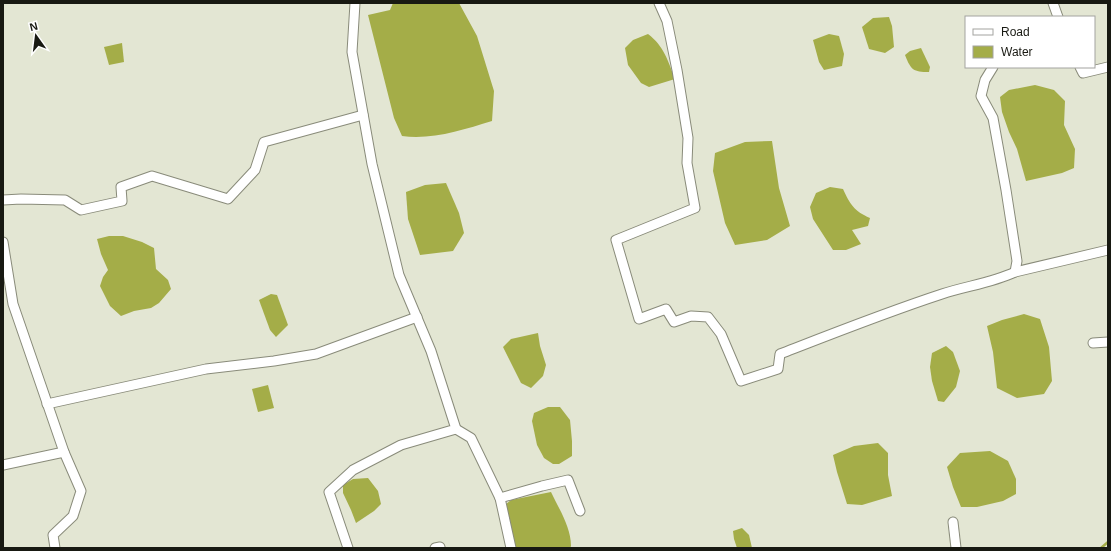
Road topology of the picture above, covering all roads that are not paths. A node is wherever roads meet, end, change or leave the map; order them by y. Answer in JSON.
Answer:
{"nodes":[{"id":1,"x":355,"y":3,"type":"edge"},
{"id":2,"x":659,"y":3,"type":"edge"},
{"id":3,"x":1053,"y":3,"type":"edge"},
{"id":4,"x":1058,"y":16,"type":"edge"},
{"id":5,"x":1108,"y":67,"type":"edge"},
{"id":6,"x":992,"y":68,"type":"edge"},
{"id":7,"x":1080,"y":68,"type":"edge"},
{"id":8,"x":363,"y":115,"type":"junction"},
{"id":9,"x":3,"y":200,"type":"edge"},
{"id":10,"x":3,"y":242,"type":"edge"},
{"id":11,"x":1108,"y":250,"type":"edge"},
{"id":12,"x":1015,"y":272,"type":"junction"},
{"id":13,"x":417,"y":317,"type":"junction"},
{"id":14,"x":1108,"y":342,"type":"edge"},
{"id":15,"x":1093,"y":343,"type":"dead end"},
{"id":16,"x":48,"y":404,"type":"junction"},
{"id":17,"x":456,"y":429,"type":"junction"},
{"id":18,"x":64,"y":452,"type":"junction"},
{"id":19,"x":3,"y":464,"type":"edge"},
{"id":20,"x":500,"y":498,"type":"junction"},
{"id":21,"x":580,"y":511,"type":"dead end"},
{"id":22,"x":953,"y":522,"type":"dead end"},
{"id":23,"x":55,"y":548,"type":"edge"},
{"id":24,"x":348,"y":548,"type":"edge"},
{"id":25,"x":511,"y":548,"type":"edge"},
{"id":26,"x":956,"y":548,"type":"edge"}],
"edges":[{"from":1,"to":8,"type":"street"},
{"from":2,"to":12,"type":"street"},
{"from":3,"to":4,"type":"street"},
{"from":5,"to":7,"type":"street"},
{"from":6,"to":12,"type":"street"},
{"from":8,"to":9,"type":"street"},
{"from":8,"to":13,"type":"street"},
{"from":10,"to":16,"type":"street"},
{"from":11,"to":12,"type":"street"},
{"from":13,"to":16,"type":"street"},
{"from":13,"to":17,"type":"street"},
{"from":14,"to":15,"type":"street"},
{"from":16,"to":18,"type":"street"},
{"from":17,"to":20,"type":"street"},
{"from":17,"to":24,"type":"street"},
{"from":18,"to":19,"type":"street"},
{"from":18,"to":23,"type":"street"},
{"from":20,"to":21,"type":"street"},
{"from":20,"to":25,"type":"street"},
{"from":22,"to":26,"type":"street"}]}
